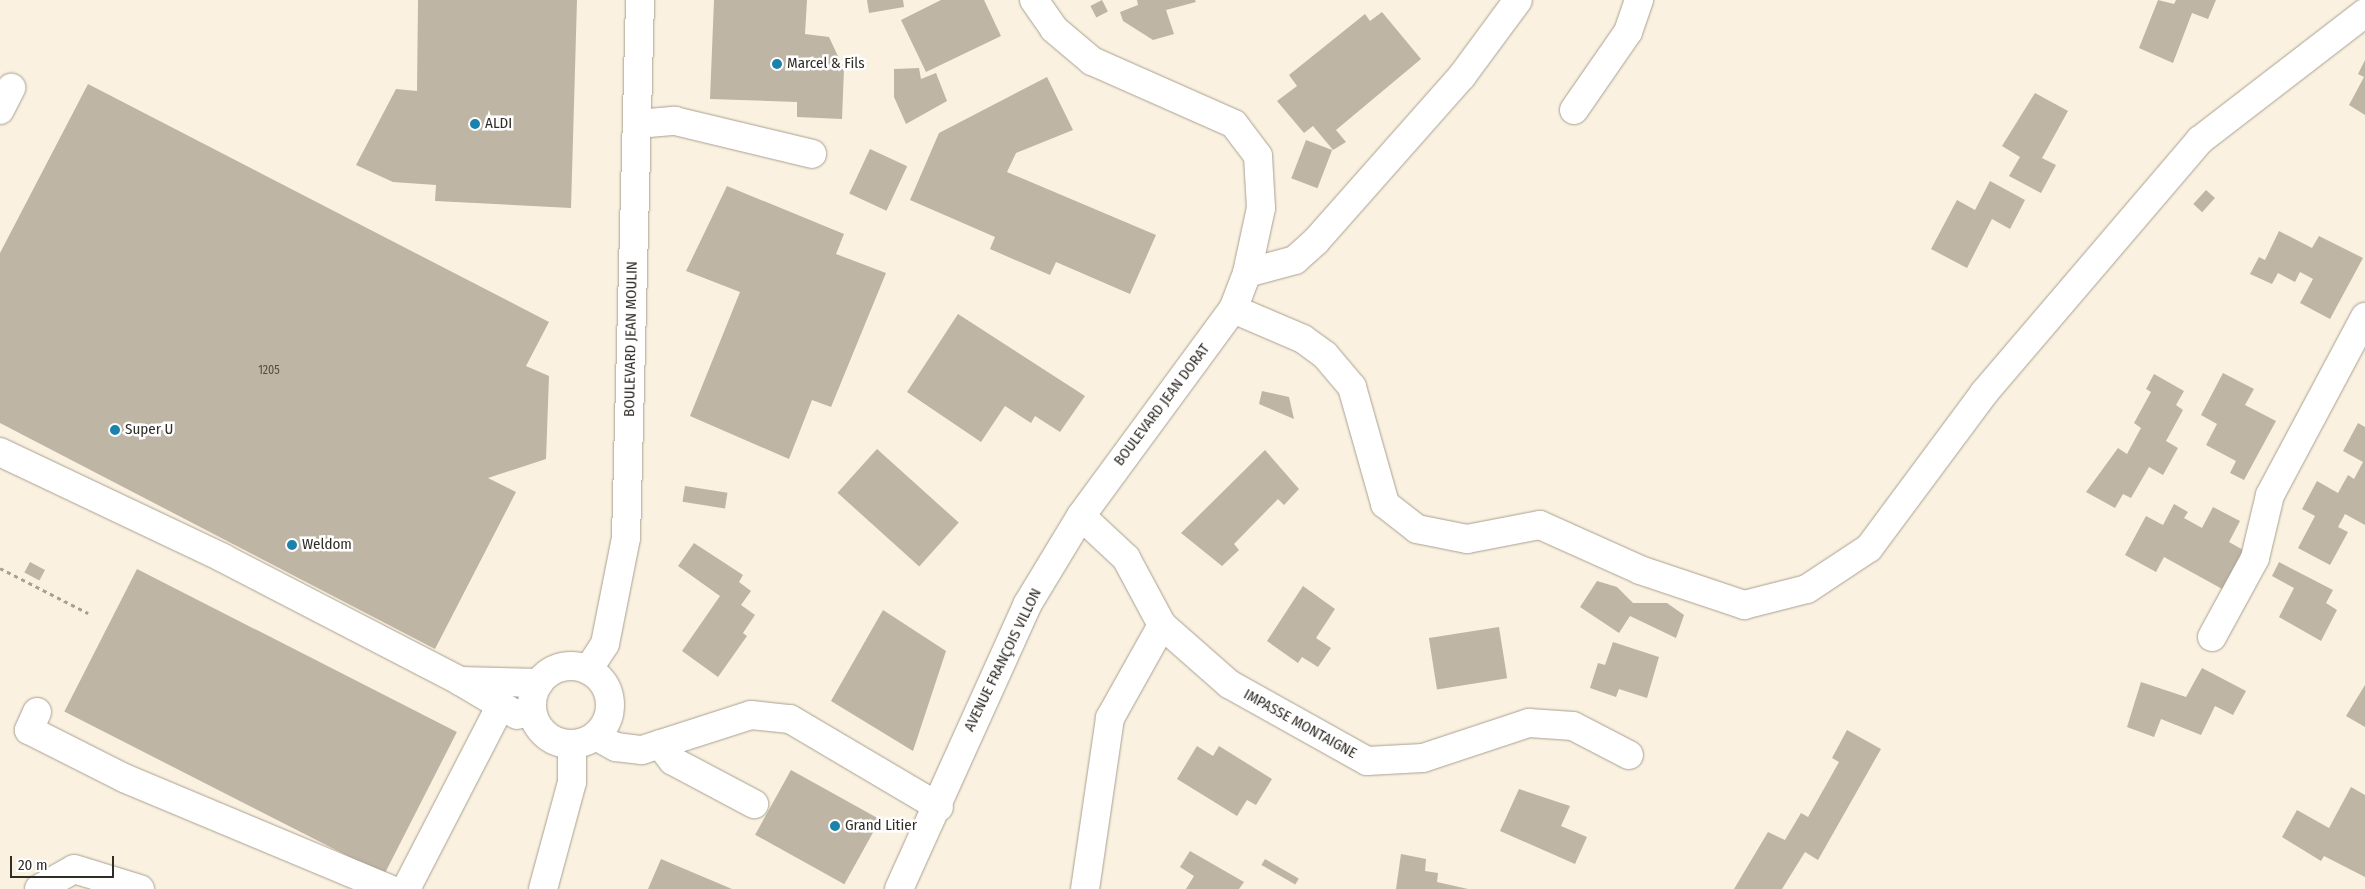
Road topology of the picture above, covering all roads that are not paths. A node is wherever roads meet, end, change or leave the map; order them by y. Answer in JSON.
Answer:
{"nodes":[{"id":1,"x":640,"y":0,"type":"edge"},
{"id":2,"x":1034,"y":0,"type":"edge"},
{"id":3,"x":1518,"y":0,"type":"edge"},
{"id":4,"x":1638,"y":0,"type":"edge"},
{"id":5,"x":2365,"y":13,"type":"edge"},
{"id":6,"x":1574,"y":110,"type":"dead end"},
{"id":7,"x":637,"y":124,"type":"junction"},
{"id":8,"x":812,"y":154,"type":"dead end"},
{"id":9,"x":1247,"y":273,"type":"junction"},
{"id":10,"x":1232,"y":309,"type":"junction"},
{"id":11,"x":2365,"y":317,"type":"edge"},
{"id":12,"x":0,"y":452,"type":"edge"},
{"id":13,"x":1082,"y":516,"type":"junction"},
{"id":14,"x":1162,"y":625,"type":"junction"},
{"id":15,"x":2212,"y":637,"type":"dead end"},
{"id":16,"x":588,"y":670,"type":"junction"},
{"id":17,"x":460,"y":681,"type":"junction"},
{"id":18,"x":540,"y":684,"type":"junction"},
{"id":19,"x":500,"y":707,"type":"junction"},
{"id":20,"x":37,"y":712,"type":"dead end"},
{"id":21,"x":534,"y":721,"type":"junction"},
{"id":22,"x":584,"y":740,"type":"junction"},
{"id":23,"x":660,"y":744,"type":"junction"},
{"id":24,"x":1629,"y":755,"type":"dead end"},
{"id":25,"x":754,"y":804,"type":"dead end"},
{"id":26,"x":939,"y":807,"type":"junction"},
{"id":27,"x":39,"y":889,"type":"edge"},
{"id":28,"x":140,"y":889,"type":"edge"},
{"id":29,"x":390,"y":889,"type":"edge"},
{"id":30,"x":406,"y":889,"type":"edge"},
{"id":31,"x":544,"y":889,"type":"edge"},
{"id":32,"x":899,"y":889,"type":"edge"},
{"id":33,"x":1085,"y":889,"type":"edge"}],
"edges":[{"from":1,"to":7,"type":"street","name":"BOULEVARD JEAN MOULIN"},
{"from":2,"to":9,"type":"street","name":"BOULEVARD JEAN DORAT"},
{"from":3,"to":9,"type":"street"},
{"from":4,"to":6,"type":"street"},
{"from":5,"to":10,"type":"street"},
{"from":7,"to":8,"type":"street"},
{"from":7,"to":16,"type":"street","name":"BOULEVARD JEAN MOULIN"},
{"from":9,"to":10,"type":"street","name":"BOULEVARD JEAN DORAT"},
{"from":10,"to":13,"type":"street","name":"BOULEVARD JEAN DORAT"},
{"from":11,"to":15,"type":"street"},
{"from":12,"to":17,"type":"street"},
{"from":13,"to":14,"type":"street"},
{"from":13,"to":26,"type":"street","name":"AVENUE FRANÇOIS VILLON"},
{"from":14,"to":24,"type":"street","name":"IMPASSE MONTAIGNE"},
{"from":14,"to":33,"type":"street"},
{"from":16,"to":18,"type":"street"},
{"from":16,"to":22,"type":"street"},
{"from":17,"to":18,"type":"street"},
{"from":17,"to":19,"type":"street"},
{"from":18,"to":21,"type":"street"},
{"from":19,"to":21,"type":"street"},
{"from":19,"to":30,"type":"street"},
{"from":20,"to":29,"type":"street"},
{"from":21,"to":22,"type":"street"},
{"from":22,"to":23,"type":"street"},
{"from":22,"to":31,"type":"street"},
{"from":23,"to":25,"type":"street"},
{"from":23,"to":26,"type":"street"},
{"from":26,"to":32,"type":"street","name":"AVENUE FRANÇOIS VILLON"},
{"from":27,"to":28,"type":"street"}]}
